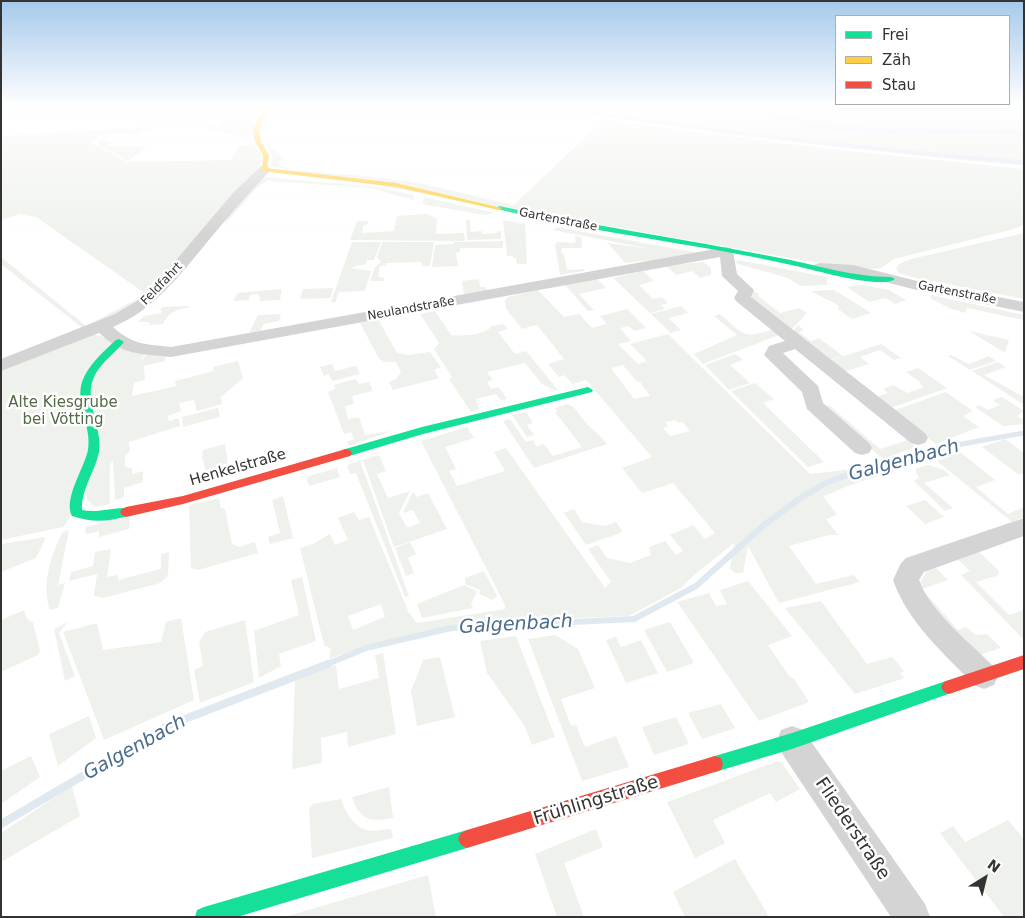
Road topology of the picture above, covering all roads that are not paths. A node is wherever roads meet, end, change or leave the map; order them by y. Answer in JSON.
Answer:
{"nodes":[{"id":1,"x":263,"y":150,"type":"edge"},
{"id":2,"x":264,"y":170,"type":"junction"},
{"id":3,"x":726,"y":251,"type":"junction"},
{"id":4,"x":819,"y":268,"type":"joint"},
{"id":5,"x":1024,"y":307,"type":"edge"},
{"id":6,"x":102,"y":327,"type":"junction"},
{"id":7,"x":119,"y":342,"type":"junction"},
{"id":8,"x":797,"y":342,"type":"junction"},
{"id":9,"x":1,"y":366,"type":"edge"},
{"id":10,"x":588,"y":390,"type":"dead end"},
{"id":11,"x":918,"y":438,"type":"dead end"},
{"id":12,"x":862,"y":448,"type":"dead end"},
{"id":13,"x":1024,"y":526,"type":"edge"},
{"id":14,"x":1024,"y":662,"type":"edge"},
{"id":15,"x":984,"y":676,"type":"junction"},
{"id":16,"x":792,"y":741,"type":"junction"},
{"id":17,"x":204,"y":917,"type":"edge"},
{"id":18,"x":912,"y":917,"type":"edge"}],
"edges":[{"from":1,"to":2,"type":"street"},
{"from":2,"to":3,"type":"street","name":"Gartenstraße"},
{"from":2,"to":6,"type":"street","name":"Feldfahrt"},
{"from":3,"to":4,"type":"street","name":"Gartenstraße"},
{"from":3,"to":7,"type":"street","name":"Neulandstraße"},
{"from":3,"to":8,"type":"street"},
{"from":4,"to":5,"type":"street","name":"Gartenstraße"},
{"from":6,"to":7,"type":"street","name":"Neulandstraße"},
{"from":6,"to":9,"type":"street","name":"Feldfahrt"},
{"from":7,"to":10,"type":"street","name":"Henkelstraße"},
{"from":8,"to":11,"type":"street"},
{"from":8,"to":12,"type":"street"},
{"from":13,"to":15,"type":"street"},
{"from":14,"to":15,"type":"street","name":"Frühlingstraße"},
{"from":15,"to":16,"type":"street","name":"Frühlingstraße"},
{"from":16,"to":17,"type":"street","name":"Frühlingstraße"},
{"from":16,"to":18,"type":"street","name":"Fliederstraße"}]}
